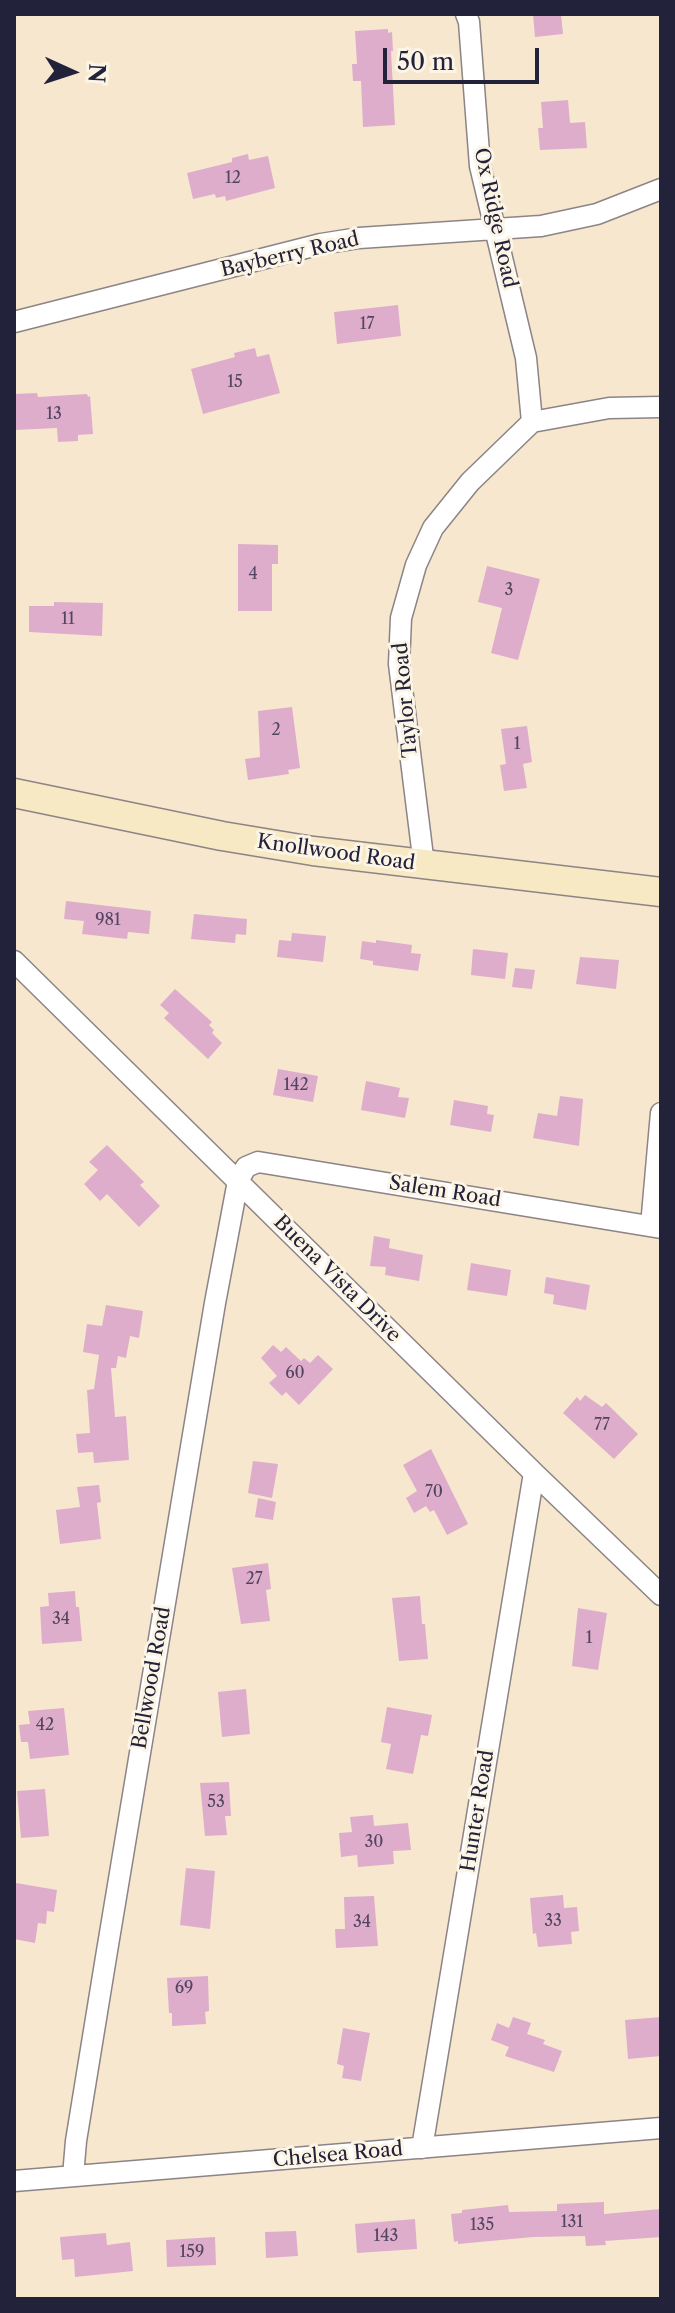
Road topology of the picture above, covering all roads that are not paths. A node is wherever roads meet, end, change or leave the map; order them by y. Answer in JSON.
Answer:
{"nodes":[{"id":1,"x":466,"y":14,"type":"edge"},
{"id":2,"x":661,"y":189,"type":"edge"},
{"id":3,"x":496,"y":230,"type":"junction"},
{"id":4,"x":14,"y":322,"type":"edge"},
{"id":5,"x":661,"y":407,"type":"edge"},
{"id":6,"x":532,"y":422,"type":"junction"},
{"id":7,"x":14,"y":793,"type":"edge"},
{"id":8,"x":424,"y":865,"type":"junction"},
{"id":9,"x":661,"y":892,"type":"edge"},
{"id":10,"x":14,"y":961,"type":"edge"},
{"id":11,"x":661,"y":1113,"type":"edge"},
{"id":12,"x":238,"y":1181,"type":"junction"},
{"id":13,"x":656,"y":1227,"type":"edge"},
{"id":14,"x":534,"y":1473,"type":"junction"},
{"id":15,"x":651,"y":1576,"type":"edge"},
{"id":16,"x":661,"y":1595,"type":"edge"},
{"id":17,"x":661,"y":2128,"type":"edge"},
{"id":18,"x":422,"y":2148,"type":"junction"},
{"id":19,"x":73,"y":2176,"type":"junction"},
{"id":20,"x":14,"y":2181,"type":"edge"}],
"edges":[{"from":1,"to":3,"type":"street","name":"Ox Ridge Road"},
{"from":2,"to":3,"type":"street","name":"Bayberry Road"},
{"from":3,"to":4,"type":"street","name":"Bayberry Road"},
{"from":3,"to":6,"type":"street","name":"Ox Ridge Road"},
{"from":5,"to":6,"type":"street"},
{"from":6,"to":8,"type":"street","name":"Taylor Road"},
{"from":7,"to":8,"type":"main road","name":"Knollwood Road"},
{"from":8,"to":9,"type":"main road","name":"Knollwood Road"},
{"from":10,"to":12,"type":"street","name":"Buena Vista Drive"},
{"from":11,"to":13,"type":"street"},
{"from":12,"to":13,"type":"street","name":"Salem Road"},
{"from":12,"to":14,"type":"street","name":"Buena Vista Drive"},
{"from":12,"to":19,"type":"street","name":"Bellwood Road"},
{"from":14,"to":15,"type":"street","name":"Buena Vista Drive"},
{"from":14,"to":18,"type":"street","name":"Hunter Road"},
{"from":15,"to":16,"type":"street","name":"Buena Vista Drive"},
{"from":17,"to":18,"type":"street","name":"Chelsea Road"},
{"from":18,"to":19,"type":"street","name":"Chelsea Road"},
{"from":19,"to":20,"type":"street","name":"Chelsea Road"}]}
